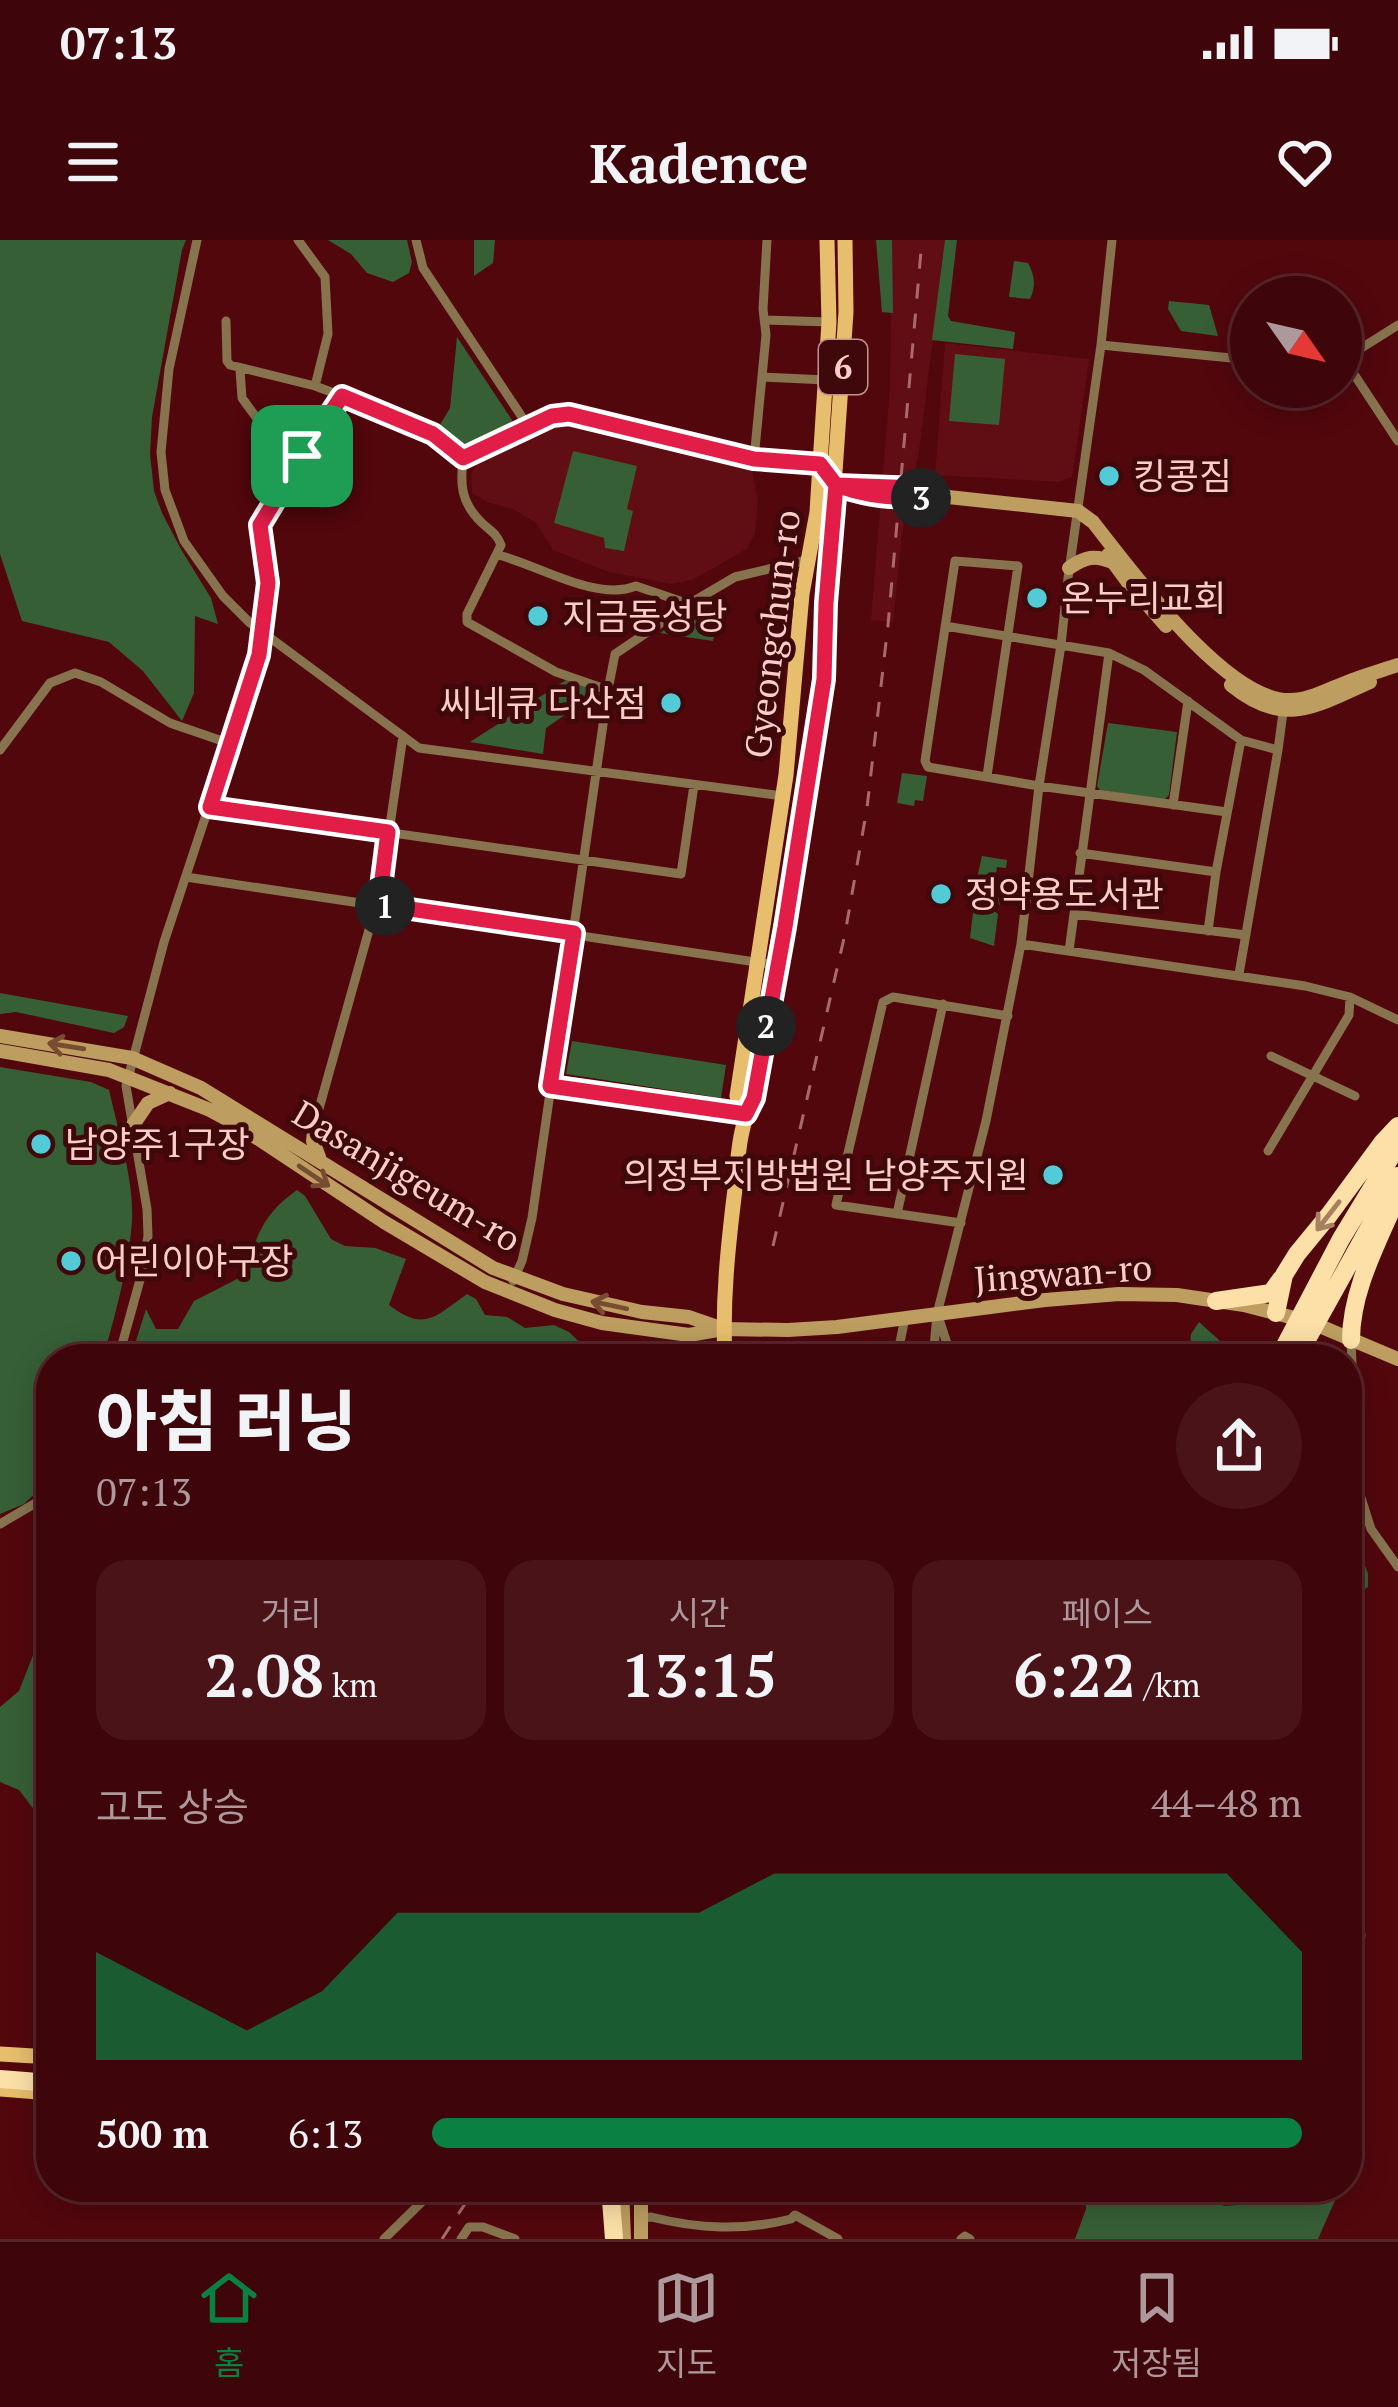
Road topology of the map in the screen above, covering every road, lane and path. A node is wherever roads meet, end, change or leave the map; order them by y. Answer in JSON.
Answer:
{"nodes":[{"id":1,"x":197,"y":240,"type":"edge"},
{"id":2,"x":298,"y":240,"type":"edge"},
{"id":3,"x":416,"y":240,"type":"edge"},
{"id":4,"x":767,"y":240,"type":"edge"},
{"id":5,"x":826,"y":240,"type":"edge"},
{"id":6,"x":845,"y":240,"type":"edge"},
{"id":7,"x":1112,"y":240,"type":"edge"},
{"id":8,"x":764,"y":320,"type":"junction"},
{"id":9,"x":226,"y":321,"type":"dead end"},
{"id":10,"x":829,"y":322,"type":"junction"},
{"id":11,"x":1398,"y":325,"type":"edge"},
{"id":12,"x":1101,"y":345,"type":"junction"},
{"id":13,"x":1362,"y":347,"type":"edge"},
{"id":14,"x":1230,"y":358,"type":"edge"},
{"id":15,"x":240,"y":370,"type":"junction"},
{"id":16,"x":762,"y":377,"type":"junction"},
{"id":17,"x":826,"y":380,"type":"junction"},
{"id":18,"x":315,"y":386,"type":"junction"},
{"id":19,"x":1362,"y":388,"type":"edge"},
{"id":20,"x":342,"y":396,"type":"junction"},
{"id":21,"x":528,"y":426,"type":"junction"},
{"id":22,"x":1398,"y":441,"type":"edge"},
{"id":23,"x":302,"y":456,"type":"junction"},
{"id":24,"x":463,"y":458,"type":"junction"},
{"id":25,"x":754,"y":459,"type":"junction"},
{"id":26,"x":820,"y":464,"type":"junction"},
{"id":27,"x":836,"y":485,"type":"junction"},
{"id":28,"x":1078,"y":511,"type":"junction"},
{"id":29,"x":498,"y":555,"type":"junction"},
{"id":30,"x":807,"y":560,"type":"junction"},
{"id":31,"x":1114,"y":563,"type":"junction"},
{"id":32,"x":1069,"y":568,"type":"junction"},
{"id":33,"x":688,"y":604,"type":"junction"},
{"id":34,"x":945,"y":626,"type":"junction"},
{"id":35,"x":261,"y":632,"type":"junction"},
{"id":36,"x":1007,"y":634,"type":"junction"},
{"id":37,"x":1061,"y":645,"type":"junction"},
{"id":38,"x":1108,"y":652,"type":"junction"},
{"id":39,"x":1398,"y":669,"type":"edge"},
{"id":40,"x":608,"y":690,"type":"junction"},
{"id":41,"x":1188,"y":700,"type":"junction"},
{"id":42,"x":1284,"y":706,"type":"junction"},
{"id":43,"x":404,"y":736,"type":"junction"},
{"id":44,"x":1241,"y":740,"type":"junction"},
{"id":45,"x":231,"y":744,"type":"junction"},
{"id":46,"x":1278,"y":749,"type":"junction"},
{"id":47,"x":0,"y":750,"type":"edge"},
{"id":48,"x":598,"y":772,"type":"junction"},
{"id":49,"x":987,"y":776,"type":"junction"},
{"id":50,"x":694,"y":785,"type":"junction"},
{"id":51,"x":1039,"y":786,"type":"junction"},
{"id":52,"x":1089,"y":792,"type":"junction"},
{"id":53,"x":783,"y":796,"type":"junction"},
{"id":54,"x":1173,"y":805,"type":"junction"},
{"id":55,"x":210,"y":807,"type":"junction"},
{"id":56,"x":1227,"y":812,"type":"junction"},
{"id":57,"x":388,"y":832,"type":"junction"},
{"id":58,"x":1080,"y":854,"type":"junction"},
{"id":59,"x":585,"y":860,"type":"junction"},
{"id":60,"x":1216,"y":872,"type":"junction"},
{"id":61,"x":187,"y":877,"type":"junction"},
{"id":62,"x":376,"y":904,"type":"junction"},
{"id":63,"x":1074,"y":914,"type":"junction"},
{"id":64,"x":1208,"y":931,"type":"junction"},
{"id":65,"x":574,"y":933,"type":"junction"},
{"id":66,"x":1246,"y":935,"type":"junction"},
{"id":67,"x":1022,"y":944,"type":"junction"},
{"id":68,"x":1069,"y":951,"type":"junction"},
{"id":69,"x":758,"y":961,"type":"junction"},
{"id":70,"x":776,"y":964,"type":"junction"},
{"id":71,"x":1239,"y":974,"type":"junction"},
{"id":72,"x":1351,"y":997,"type":"junction"},
{"id":73,"x":943,"y":1004,"type":"junction"},
{"id":74,"x":1008,"y":1016,"type":"junction"},
{"id":75,"x":1398,"y":1020,"type":"edge"},
{"id":76,"x":0,"y":1036,"type":"edge"},
{"id":77,"x":0,"y":1051,"type":"edge"},
{"id":78,"x":1271,"y":1056,"type":"dead end"},
{"id":79,"x":132,"y":1058,"type":"junction"},
{"id":80,"x":128,"y":1075,"type":"junction"},
{"id":81,"x":1314,"y":1076,"type":"junction"},
{"id":82,"x":550,"y":1086,"type":"junction"},
{"id":83,"x":170,"y":1093,"type":"junction"},
{"id":84,"x":1354,"y":1096,"type":"dead end"},
{"id":85,"x":746,"y":1114,"type":"junction"},
{"id":86,"x":314,"y":1123,"type":"junction"},
{"id":87,"x":133,"y":1125,"type":"junction"},
{"id":88,"x":1398,"y":1126,"type":"edge"},
{"id":89,"x":284,"y":1137,"type":"junction"},
{"id":90,"x":1398,"y":1144,"type":"edge"},
{"id":91,"x":1268,"y":1151,"type":"dead end"},
{"id":92,"x":322,"y":1161,"type":"junction"},
{"id":93,"x":1398,"y":1176,"type":"edge"},
{"id":94,"x":1398,"y":1193,"type":"edge"},
{"id":95,"x":897,"y":1214,"type":"junction"},
{"id":96,"x":962,"y":1223,"type":"junction"},
{"id":97,"x":1284,"y":1275,"type":"junction"},
{"id":98,"x":512,"y":1284,"type":"junction"},
{"id":99,"x":1216,"y":1300,"type":"junction"},
{"id":100,"x":1317,"y":1300,"type":"junction"},
{"id":101,"x":1276,"y":1313,"type":"junction"},
{"id":102,"x":937,"y":1314,"type":"junction"},
{"id":103,"x":905,"y":1318,"type":"junction"},
{"id":104,"x":723,"y":1329,"type":"junction"},
{"id":105,"x":1351,"y":1340,"type":"junction"},
{"id":106,"x":122,"y":1344,"type":"edge"},
{"id":107,"x":724,"y":1344,"type":"edge"},
{"id":108,"x":898,"y":1344,"type":"edge"},
{"id":109,"x":934,"y":1344,"type":"edge"},
{"id":110,"x":947,"y":1344,"type":"edge"},
{"id":111,"x":1295,"y":1344,"type":"edge"},
{"id":112,"x":1351,"y":1344,"type":"edge"},
{"id":113,"x":1361,"y":1344,"type":"edge"},
{"id":114,"x":1362,"y":1344,"type":"edge"},
{"id":115,"x":1398,"y":1359,"type":"edge"},
{"id":116,"x":1362,"y":1501,"type":"edge"},
{"id":117,"x":36,"y":1504,"type":"edge"},
{"id":118,"x":0,"y":1524,"type":"edge"},
{"id":119,"x":1398,"y":1567,"type":"edge"},
{"id":120,"x":0,"y":2054,"type":"edge"},
{"id":121,"x":36,"y":2056,"type":"edge"},
{"id":122,"x":0,"y":2068,"type":"edge"},
{"id":123,"x":36,"y":2071,"type":"edge"},
{"id":124,"x":0,"y":2079,"type":"edge"},
{"id":125,"x":36,"y":2082,"type":"edge"},
{"id":126,"x":0,"y":2089,"type":"edge"},
{"id":127,"x":36,"y":2092,"type":"edge"},
{"id":128,"x":422,"y":2202,"type":"edge"},
{"id":129,"x":608,"y":2202,"type":"edge"},
{"id":130,"x":623,"y":2202,"type":"edge"},
{"id":131,"x":640,"y":2202,"type":"edge"},
{"id":132,"x":640,"y":2218,"type":"junction"},
{"id":133,"x":384,"y":2239,"type":"edge"},
{"id":134,"x":461,"y":2239,"type":"edge"},
{"id":135,"x":515,"y":2239,"type":"edge"},
{"id":136,"x":610,"y":2239,"type":"edge"},
{"id":137,"x":624,"y":2239,"type":"edge"},
{"id":138,"x":641,"y":2239,"type":"edge"},
{"id":139,"x":838,"y":2239,"type":"edge"}],
"edges":[{"from":1,"to":35,"type":"street"},
{"from":2,"to":18,"type":"street"},
{"from":3,"to":21,"type":"street"},
{"from":4,"to":8,"type":"street"},
{"from":5,"to":10,"type":"main road","name":"Gyeongchun-ro"},
{"from":6,"to":27,"type":"main road","name":"Gyeongchun-ro","number":"6"},
{"from":7,"to":12,"type":"street"},
{"from":8,"to":10,"type":"street"},
{"from":8,"to":16,"type":"street"},
{"from":9,"to":15,"type":"street"},
{"from":10,"to":17,"type":"main road","name":"Gyeongchun-ro"},
{"from":11,"to":13,"type":"street"},
{"from":12,"to":14,"type":"street"},
{"from":12,"to":28,"type":"street"},
{"from":15,"to":18,"type":"street"},
{"from":15,"to":23,"type":"street"},
{"from":16,"to":17,"type":"street"},
{"from":16,"to":25,"type":"street"},
{"from":17,"to":26,"type":"main road","name":"Gyeongchun-ro"},
{"from":18,"to":20,"type":"street"},
{"from":19,"to":22,"type":"street"},
{"from":20,"to":23,"type":"street"},
{"from":20,"to":24,"type":"street"},
{"from":21,"to":24,"type":"street"},
{"from":21,"to":25,"type":"street"},
{"from":23,"to":35,"type":"street"},
{"from":24,"to":29,"type":"street"},
{"from":25,"to":26,"type":"street"},
{"from":26,"to":27,"type":"street"},
{"from":26,"to":30,"type":"main road","name":"Gyeongchun-ro"},
{"from":27,"to":28,"type":"street"},
{"from":27,"to":70,"type":"main road","name":"Gyeongchun-ro","number":"6"},
{"from":28,"to":31,"type":"street"},
{"from":28,"to":32,"type":"street"},
{"from":28,"to":42,"type":"street"},
{"from":29,"to":33,"type":"street"},
{"from":29,"to":40,"type":"street"},
{"from":30,"to":33,"type":"street"},
{"from":30,"to":53,"type":"main road","name":"Gyeongchun-ro"},
{"from":31,"to":32,"type":"street"},
{"from":31,"to":42,"type":"street"},
{"from":32,"to":37,"type":"street"},
{"from":33,"to":40,"type":"street"},
{"from":34,"to":36,"type":"street"},
{"from":34,"to":36,"type":"street"},
{"from":34,"to":49,"type":"street"},
{"from":35,"to":43,"type":"street"},
{"from":35,"to":45,"type":"street"},
{"from":36,"to":37,"type":"street"},
{"from":36,"to":49,"type":"street"},
{"from":37,"to":38,"type":"street"},
{"from":37,"to":51,"type":"street"},
{"from":38,"to":41,"type":"street"},
{"from":38,"to":52,"type":"street"},
{"from":39,"to":42,"type":"street"},
{"from":40,"to":48,"type":"street"},
{"from":41,"to":44,"type":"street"},
{"from":41,"to":54,"type":"street"},
{"from":42,"to":46,"type":"street"},
{"from":43,"to":48,"type":"street"},
{"from":43,"to":57,"type":"street"},
{"from":44,"to":46,"type":"street"},
{"from":44,"to":56,"type":"street"},
{"from":45,"to":47,"type":"street"},
{"from":45,"to":55,"type":"street"},
{"from":46,"to":66,"type":"street"},
{"from":48,"to":50,"type":"street"},
{"from":48,"to":59,"type":"street"},
{"from":49,"to":51,"type":"street"},
{"from":50,"to":53,"type":"street"},
{"from":50,"to":59,"type":"street"},
{"from":51,"to":52,"type":"street"},
{"from":51,"to":67,"type":"street"},
{"from":52,"to":54,"type":"street"},
{"from":52,"to":58,"type":"street"},
{"from":53,"to":69,"type":"main road","name":"Gyeongchun-ro"},
{"from":54,"to":56,"type":"street"},
{"from":55,"to":57,"type":"street"},
{"from":55,"to":61,"type":"street"},
{"from":56,"to":60,"type":"street"},
{"from":57,"to":59,"type":"street"},
{"from":57,"to":62,"type":"street"},
{"from":58,"to":60,"type":"street"},
{"from":58,"to":63,"type":"street"},
{"from":59,"to":65,"type":"street"},
{"from":60,"to":64,"type":"street"},
{"from":61,"to":62,"type":"street"},
{"from":61,"to":79,"type":"street"},
{"from":62,"to":65,"type":"street"},
{"from":62,"to":86,"type":"street"},
{"from":63,"to":64,"type":"street"},
{"from":63,"to":68,"type":"street"},
{"from":64,"to":66,"type":"street"},
{"from":65,"to":69,"type":"street"},
{"from":65,"to":82,"type":"street"},
{"from":66,"to":71,"type":"street"},
{"from":67,"to":68,"type":"street"},
{"from":67,"to":74,"type":"street"},
{"from":68,"to":71,"type":"street"},
{"from":69,"to":70,"type":"street"},
{"from":69,"to":85,"type":"main road","name":"Gyeongchun-ro"},
{"from":70,"to":85,"type":"main road","name":"Gyeongchun-ro","number":"6"},
{"from":71,"to":72,"type":"street"},
{"from":72,"to":75,"type":"street"},
{"from":72,"to":81,"type":"street"},
{"from":73,"to":74,"type":"street"},
{"from":73,"to":95,"type":"street"},
{"from":73,"to":95,"type":"street"},
{"from":74,"to":96,"type":"street"},
{"from":79,"to":76,"type":"street","name":"Dasanjigeum-ro","one_way":true},
{"from":77,"to":80,"type":"street","name":"Dasanjigeum-ro"},
{"from":78,"to":81,"type":"street"},
{"from":79,"to":80,"type":"street"},
{"from":79,"to":89,"type":"street","name":"Dasanjigeum-ro"},
{"from":80,"to":83,"type":"street","name":"Dasanjigeum-ro"},
{"from":80,"to":87,"type":"street"},
{"from":81,"to":84,"type":"street"},
{"from":81,"to":91,"type":"street"},
{"from":82,"to":85,"type":"street"},
{"from":82,"to":98,"type":"street"},
{"from":83,"to":87,"type":"street"},
{"from":83,"to":98,"type":"street","name":"Dasanjigeum-ro","one_way":true},
{"from":85,"to":104,"type":"main road","name":"Gyeongchun-ro"},
{"from":86,"to":89,"type":"street"},
{"from":86,"to":92,"type":"street"},
{"from":87,"to":106,"type":"street"},
{"from":88,"to":97,"type":"highway","one_way":true},
{"from":89,"to":92,"type":"street","name":"Dasanjigeum-ro"},
{"from":90,"to":100,"type":"highway"},
{"from":92,"to":98,"type":"street","name":"Dasanjigeum-ro"},
{"from":93,"to":100,"type":"highway"},
{"from":94,"to":105,"type":"highway"},
{"from":95,"to":96,"type":"street"},
{"from":96,"to":102,"type":"street"},
{"from":97,"to":99,"type":"highway"},
{"from":97,"to":101,"type":"highway"},
{"from":98,"to":104,"type":"street","name":"Dasanjigeum-ro"},
{"from":99,"to":101,"type":"street","name":"Jingwan-ro"},
{"from":99,"to":102,"type":"street","name":"Jingwan-ro"},
{"from":100,"to":111,"type":"highway"},
{"from":101,"to":105,"type":"street","name":"Jingwan-ro"},
{"from":102,"to":103,"type":"street","name":"Jingwan-ro"},
{"from":102,"to":109,"type":"street"},
{"from":102,"to":110,"type":"street"},
{"from":103,"to":104,"type":"street","name":"Jingwan-ro"},
{"from":103,"to":108,"type":"street"},
{"from":104,"to":107,"type":"main road","name":"Gyeongchun-ro"},
{"from":105,"to":112,"type":"street"},
{"from":105,"to":113,"type":"street","name":"Jingwan-ro"},
{"from":114,"to":115,"type":"street","name":"Jingwan-ro"},
{"from":116,"to":119,"type":"street"},
{"from":117,"to":118,"type":"street"},
{"from":120,"to":121,"type":"main road"},
{"from":122,"to":123,"type":"highway"},
{"from":124,"to":125,"type":"highway"},
{"from":126,"to":127,"type":"main road"},
{"from":128,"to":133,"type":"street"},
{"from":129,"to":136,"type":"highway"},
{"from":130,"to":137,"type":"street"},
{"from":131,"to":132,"type":"street"},
{"from":132,"to":138,"type":"street"},
{"from":132,"to":139,"type":"street"},
{"from":134,"to":135,"type":"street"}]}
